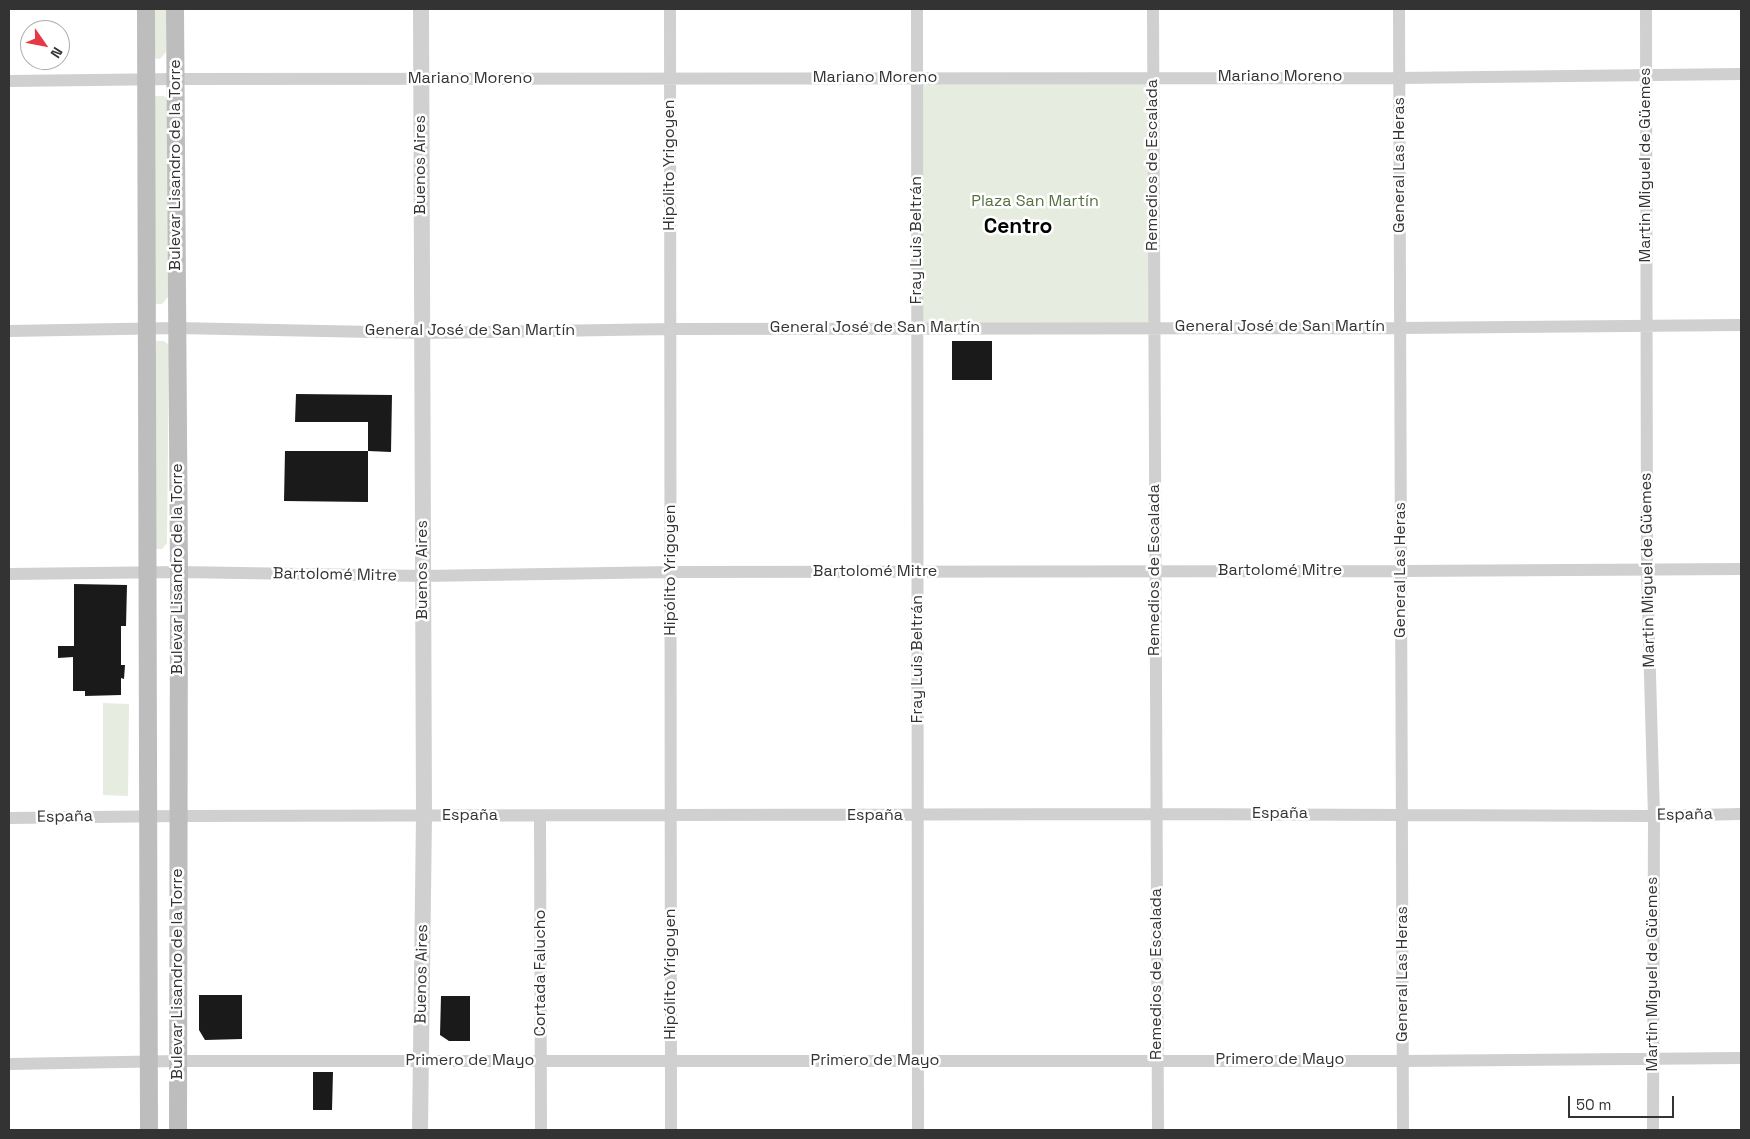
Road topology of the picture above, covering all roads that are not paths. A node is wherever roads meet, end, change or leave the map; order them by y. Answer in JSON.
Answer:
{"nodes":[{"id":1,"x":146,"y":9,"type":"edge"},
{"id":2,"x":175,"y":9,"type":"edge"},
{"id":3,"x":420,"y":9,"type":"edge"},
{"id":4,"x":670,"y":9,"type":"edge"},
{"id":5,"x":917,"y":9,"type":"edge"},
{"id":6,"x":1153,"y":9,"type":"edge"},
{"id":7,"x":1399,"y":9,"type":"edge"},
{"id":8,"x":1646,"y":9,"type":"edge"},
{"id":9,"x":1646,"y":74,"type":"junction"},
{"id":10,"x":1741,"y":74,"type":"edge"},
{"id":11,"x":1152,"y":77,"type":"junction"},
{"id":12,"x":176,"y":78,"type":"junction"},
{"id":13,"x":670,"y":78,"type":"junction"},
{"id":14,"x":917,"y":78,"type":"junction"},
{"id":15,"x":1399,"y":78,"type":"junction"},
{"id":16,"x":146,"y":79,"type":"junction"},
{"id":17,"x":421,"y":79,"type":"junction"},
{"id":18,"x":9,"y":81,"type":"edge"},
{"id":19,"x":1645,"y":325,"type":"junction"},
{"id":20,"x":1741,"y":325,"type":"edge"},
{"id":21,"x":1154,"y":327,"type":"junction"},
{"id":22,"x":176,"y":328,"type":"junction"},
{"id":23,"x":917,"y":328,"type":"junction"},
{"id":24,"x":1400,"y":328,"type":"junction"},
{"id":25,"x":147,"y":329,"type":"junction"},
{"id":26,"x":670,"y":329,"type":"junction"},
{"id":27,"x":9,"y":331,"type":"edge"},
{"id":28,"x":422,"y":333,"type":"junction"},
{"id":29,"x":1741,"y":568,"type":"edge"},
{"id":30,"x":1647,"y":569,"type":"junction"},
{"id":31,"x":1155,"y":570,"type":"junction"},
{"id":32,"x":1401,"y":571,"type":"junction"},
{"id":33,"x":147,"y":572,"type":"junction"},
{"id":34,"x":179,"y":572,"type":"junction"},
{"id":35,"x":670,"y":572,"type":"junction"},
{"id":36,"x":918,"y":572,"type":"junction"},
{"id":37,"x":9,"y":574,"type":"edge"},
{"id":38,"x":422,"y":576,"type":"junction"},
{"id":39,"x":1156,"y":814,"type":"junction"},
{"id":40,"x":1741,"y":814,"type":"edge"},
{"id":41,"x":1402,"y":815,"type":"junction"},
{"id":42,"x":148,"y":816,"type":"junction"},
{"id":43,"x":178,"y":816,"type":"junction"},
{"id":44,"x":424,"y":816,"type":"junction"},
{"id":45,"x":540,"y":816,"type":"junction"},
{"id":46,"x":671,"y":816,"type":"junction"},
{"id":47,"x":918,"y":816,"type":"junction"},
{"id":48,"x":1654,"y":816,"type":"junction"},
{"id":49,"x":9,"y":818,"type":"edge"},
{"id":50,"x":1652,"y":1058,"type":"junction"},
{"id":51,"x":1741,"y":1058,"type":"edge"},
{"id":52,"x":542,"y":1060,"type":"junction"},
{"id":53,"x":1158,"y":1060,"type":"junction"},
{"id":54,"x":1403,"y":1060,"type":"junction"},
{"id":55,"x":178,"y":1061,"type":"junction"},
{"id":56,"x":421,"y":1061,"type":"junction"},
{"id":57,"x":918,"y":1061,"type":"junction"},
{"id":58,"x":149,"y":1062,"type":"junction"},
{"id":59,"x":671,"y":1062,"type":"junction"},
{"id":60,"x":9,"y":1064,"type":"edge"},
{"id":61,"x":149,"y":1130,"type":"edge"},
{"id":62,"x":178,"y":1130,"type":"edge"},
{"id":63,"x":420,"y":1130,"type":"edge"},
{"id":64,"x":541,"y":1130,"type":"edge"},
{"id":65,"x":671,"y":1130,"type":"edge"},
{"id":66,"x":918,"y":1130,"type":"edge"},
{"id":67,"x":1158,"y":1130,"type":"edge"},
{"id":68,"x":1403,"y":1130,"type":"edge"},
{"id":69,"x":1653,"y":1130,"type":"edge"}],
"edges":[{"from":1,"to":16,"type":"main road","name":"Bulevar Lisandro de la Torre"},
{"from":2,"to":12,"type":"main road","name":"Bulevar Lisandro de la Torre"},
{"from":3,"to":17,"type":"street","name":"Buenos Aires"},
{"from":4,"to":13,"type":"street","name":"Hipólito Yrigoyen"},
{"from":5,"to":14,"type":"street","name":"Fray Luis Beltrán"},
{"from":6,"to":11,"type":"street","name":"Remedios de Escalada"},
{"from":7,"to":15,"type":"street","name":"General Las Heras"},
{"from":8,"to":9,"type":"street","name":"Martin Miguel de Güemes"},
{"from":9,"to":10,"type":"street","name":"Mariano Moreno"},
{"from":9,"to":15,"type":"street","name":"Mariano Moreno"},
{"from":9,"to":19,"type":"street","name":"Martin Miguel de Güemes"},
{"from":11,"to":14,"type":"street","name":"Mariano Moreno"},
{"from":11,"to":15,"type":"street","name":"Mariano Moreno"},
{"from":11,"to":21,"type":"street","name":"Remedios de Escalada"},
{"from":12,"to":16,"type":"street","name":"Mariano Moreno"},
{"from":12,"to":17,"type":"street","name":"Mariano Moreno"},
{"from":12,"to":22,"type":"main road","name":"Bulevar Lisandro de la Torre"},
{"from":13,"to":14,"type":"street","name":"Mariano Moreno"},
{"from":13,"to":17,"type":"street","name":"Mariano Moreno"},
{"from":13,"to":26,"type":"street","name":"Hipólito Yrigoyen"},
{"from":14,"to":23,"type":"street","name":"Fray Luis Beltrán"},
{"from":15,"to":24,"type":"street","name":"General Las Heras"},
{"from":16,"to":18,"type":"street","name":"Mariano Moreno"},
{"from":16,"to":25,"type":"main road","name":"Bulevar Lisandro de la Torre"},
{"from":17,"to":28,"type":"street","name":"Buenos Aires"},
{"from":19,"to":20,"type":"street","name":"General José de San Martín"},
{"from":19,"to":24,"type":"street","name":"General José de San Martín"},
{"from":19,"to":30,"type":"street","name":"Martin Miguel de Güemes"},
{"from":21,"to":23,"type":"street","name":"General José de San Martín"},
{"from":21,"to":24,"type":"street","name":"General José de San Martín"},
{"from":21,"to":31,"type":"street","name":"Remedios de Escalada"},
{"from":22,"to":25,"type":"street","name":"General José de San Martín"},
{"from":22,"to":28,"type":"street","name":"General José de San Martín"},
{"from":22,"to":34,"type":"main road","name":"Bulevar Lisandro de la Torre"},
{"from":23,"to":26,"type":"street","name":"General José de San Martín"},
{"from":23,"to":36,"type":"street","name":"Fray Luis Beltrán"},
{"from":24,"to":32,"type":"street","name":"General Las Heras"},
{"from":25,"to":27,"type":"street","name":"General José de San Martín"},
{"from":25,"to":33,"type":"main road","name":"Bulevar Lisandro de la Torre"},
{"from":26,"to":28,"type":"street","name":"General José de San Martín"},
{"from":26,"to":35,"type":"street","name":"Hipólito Yrigoyen"},
{"from":28,"to":38,"type":"street","name":"Buenos Aires"},
{"from":29,"to":30,"type":"street","name":"Bartolomé Mitre"},
{"from":30,"to":32,"type":"street","name":"Bartolomé Mitre"},
{"from":30,"to":48,"type":"street","name":"Martin Miguel de Güemes"},
{"from":31,"to":32,"type":"street","name":"Bartolomé Mitre"},
{"from":31,"to":36,"type":"street","name":"Bartolomé Mitre"},
{"from":31,"to":39,"type":"street","name":"Remedios de Escalada"},
{"from":32,"to":41,"type":"street","name":"General Las Heras"},
{"from":33,"to":34,"type":"street","name":"Bartolomé Mitre"},
{"from":33,"to":37,"type":"street","name":"Bartolomé Mitre"},
{"from":33,"to":42,"type":"main road","name":"Bulevar Lisandro de la Torre"},
{"from":34,"to":38,"type":"street","name":"Bartolomé Mitre"},
{"from":34,"to":43,"type":"main road","name":"Bulevar Lisandro de la Torre"},
{"from":35,"to":36,"type":"street","name":"Bartolomé Mitre"},
{"from":35,"to":38,"type":"street","name":"Bartolomé Mitre"},
{"from":35,"to":46,"type":"street","name":"Hipólito Yrigoyen"},
{"from":36,"to":47,"type":"street","name":"Fray Luis Beltrán"},
{"from":38,"to":44,"type":"street","name":"Buenos Aires"},
{"from":39,"to":41,"type":"street","name":"España"},
{"from":39,"to":47,"type":"street","name":"España"},
{"from":39,"to":53,"type":"street","name":"Remedios de Escalada"},
{"from":40,"to":48,"type":"street","name":"España"},
{"from":41,"to":48,"type":"street","name":"España"},
{"from":41,"to":54,"type":"street","name":"General Las Heras"},
{"from":42,"to":43,"type":"street","name":"España"},
{"from":42,"to":49,"type":"street","name":"España"},
{"from":42,"to":58,"type":"main road","name":"Bulevar Lisandro de la Torre"},
{"from":43,"to":44,"type":"street","name":"España"},
{"from":43,"to":55,"type":"main road","name":"Bulevar Lisandro de la Torre"},
{"from":44,"to":45,"type":"street","name":"España"},
{"from":44,"to":56,"type":"street","name":"Buenos Aires"},
{"from":45,"to":46,"type":"street","name":"España"},
{"from":45,"to":52,"type":"street","name":"Cortada Falucho"},
{"from":46,"to":47,"type":"street","name":"España"},
{"from":46,"to":59,"type":"street","name":"Hipólito Yrigoyen"},
{"from":47,"to":57,"type":"street","name":"Fray Luis Beltrán"},
{"from":48,"to":50,"type":"street","name":"Martin Miguel de Güemes"},
{"from":50,"to":51,"type":"street","name":"Primero de Mayo"},
{"from":50,"to":54,"type":"street","name":"Primero de Mayo"},
{"from":50,"to":69,"type":"street","name":"Martin Miguel de Güemes"},
{"from":52,"to":56,"type":"street","name":"Primero de Mayo"},
{"from":52,"to":59,"type":"street","name":"Primero de Mayo"},
{"from":52,"to":64,"type":"street","name":"Cortada Falucho"},
{"from":53,"to":54,"type":"street","name":"Primero de Mayo"},
{"from":53,"to":57,"type":"street","name":"Primero de Mayo"},
{"from":53,"to":67,"type":"street","name":"Remedios de Escalada"},
{"from":54,"to":68,"type":"street","name":"General Las Heras"},
{"from":55,"to":56,"type":"street","name":"Primero de Mayo"},
{"from":55,"to":58,"type":"street","name":"Primero de Mayo"},
{"from":55,"to":62,"type":"main road","name":"Bulevar Lisandro de la Torre"},
{"from":56,"to":63,"type":"street","name":"Buenos Aires"},
{"from":57,"to":59,"type":"street","name":"Primero de Mayo"},
{"from":57,"to":66,"type":"street","name":"Fray Luis Beltrán"},
{"from":58,"to":60,"type":"street","name":"Primero de Mayo"},
{"from":58,"to":61,"type":"main road","name":"Bulevar Lisandro de la Torre"},
{"from":59,"to":65,"type":"street","name":"Hipólito Yrigoyen"}]}
